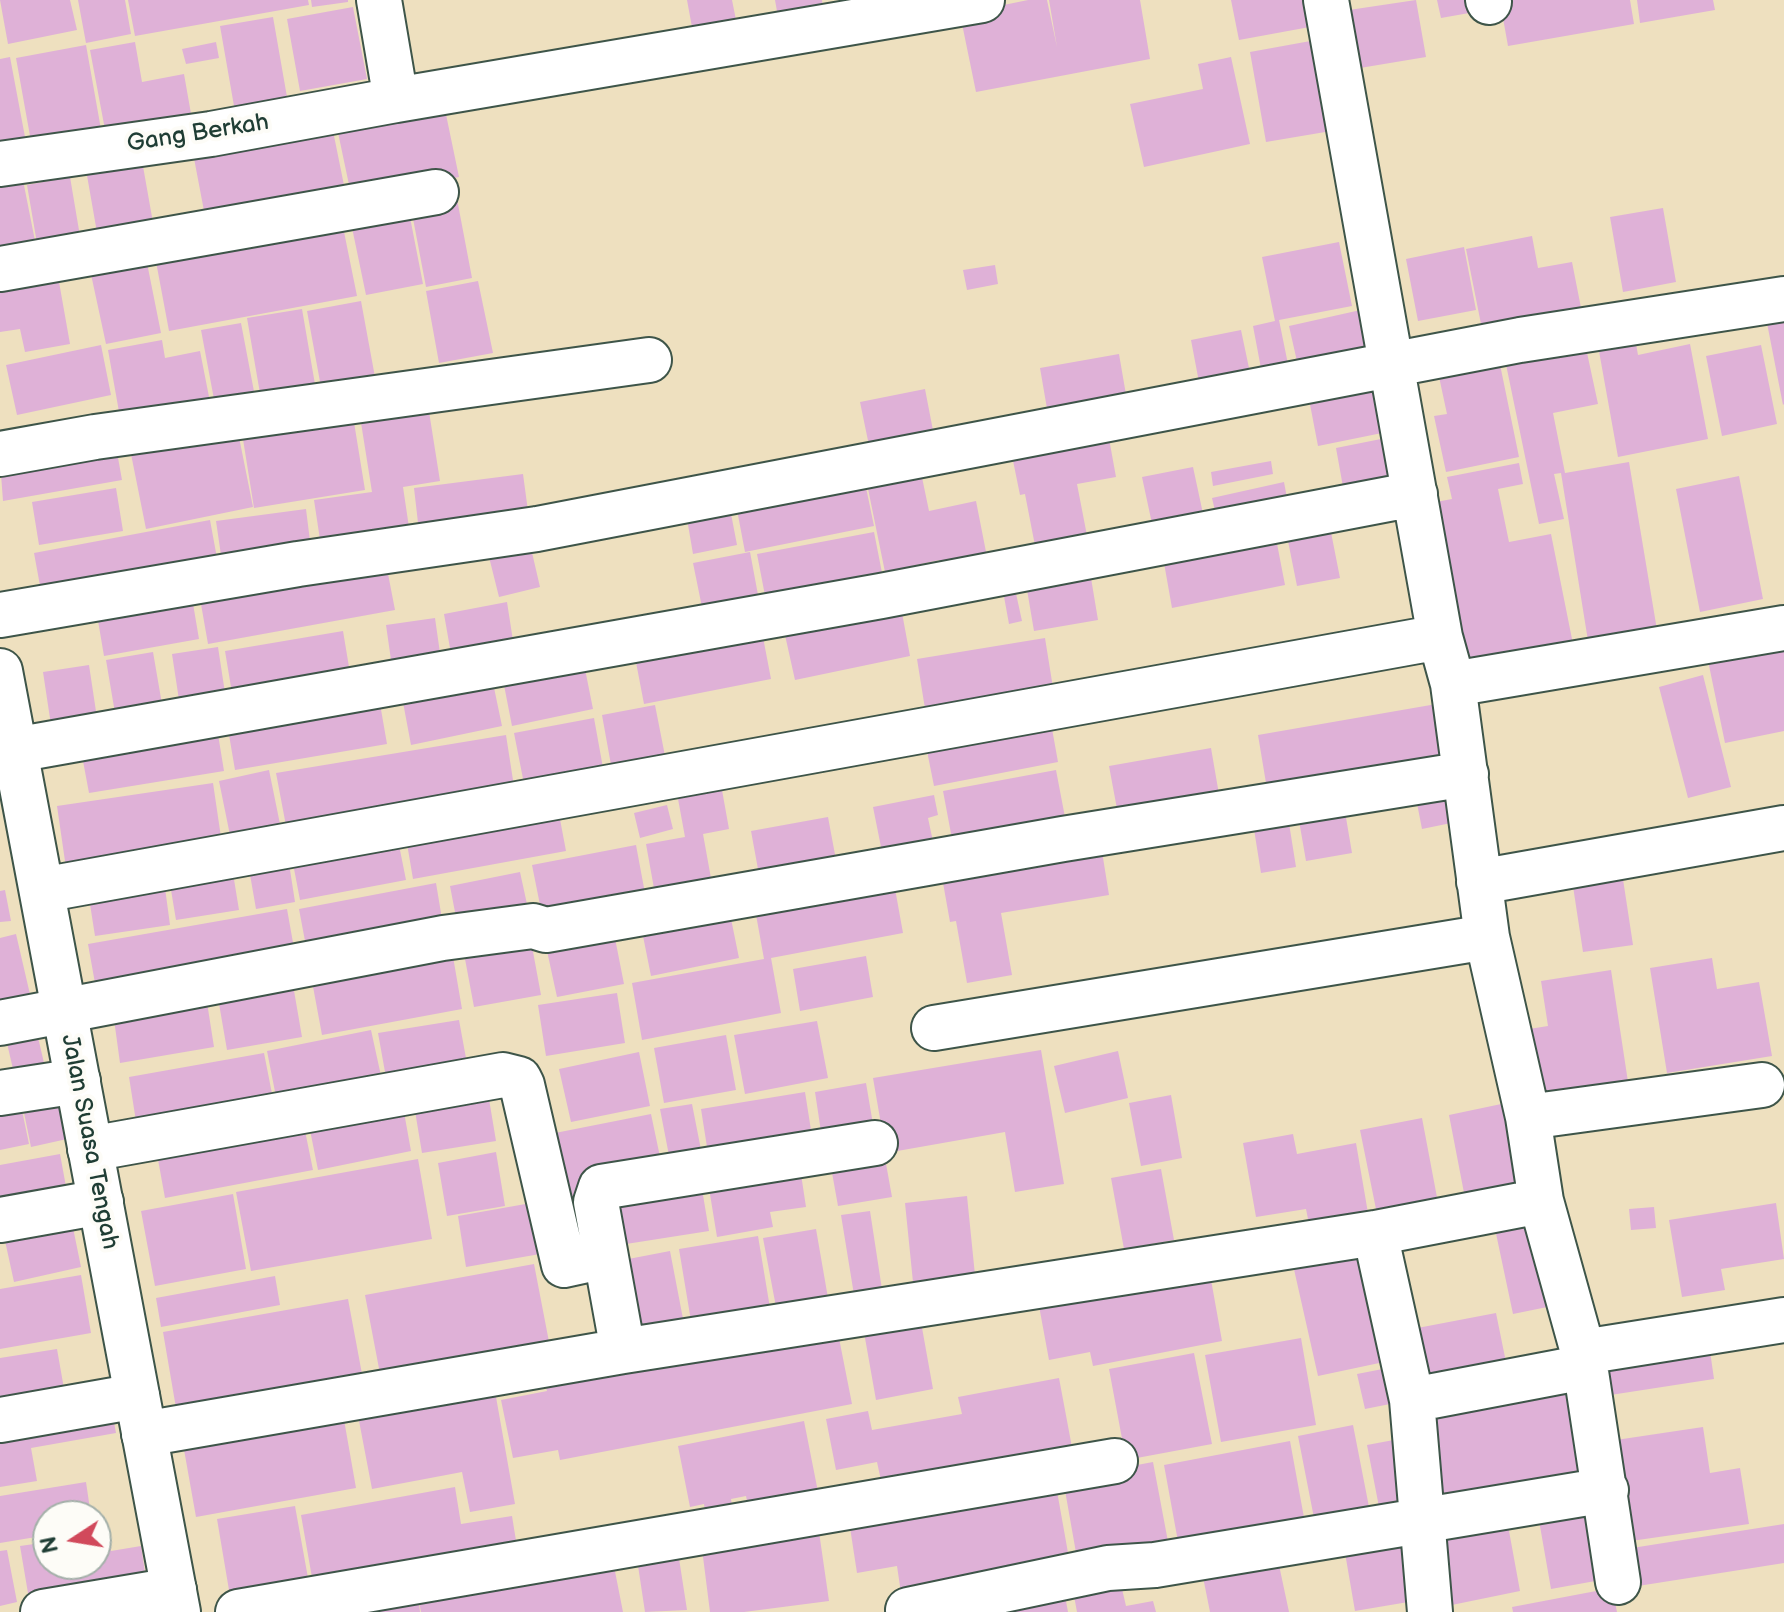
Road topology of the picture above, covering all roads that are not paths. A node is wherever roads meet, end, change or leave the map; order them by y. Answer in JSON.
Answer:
{"nodes":[{"id":1,"x":379,"y":0,"type":"edge"},
{"id":2,"x":982,"y":0,"type":"edge"},
{"id":3,"x":1326,"y":0,"type":"edge"},
{"id":4,"x":396,"y":100,"type":"junction"},
{"id":5,"x":0,"y":164,"type":"edge"},
{"id":6,"x":436,"y":192,"type":"dead end"},
{"id":7,"x":0,"y":269,"type":"edge"},
{"id":8,"x":1784,"y":299,"type":"edge"},
{"id":9,"x":649,"y":360,"type":"dead end"},
{"id":10,"x":1393,"y":367,"type":"junction"},
{"id":11,"x":0,"y":454,"type":"edge"},
{"id":12,"x":1415,"y":494,"type":"junction"},
{"id":13,"x":0,"y":615,"type":"edge"},
{"id":14,"x":1784,"y":628,"type":"edge"},
{"id":15,"x":1440,"y":637,"type":"junction"},
{"id":16,"x":0,"y":671,"type":"edge"},
{"id":17,"x":1453,"y":684,"type":"junction"},
{"id":18,"x":15,"y":750,"type":"junction"},
{"id":19,"x":1466,"y":774,"type":"junction"},
{"id":20,"x":1784,"y":828,"type":"edge"},
{"id":21,"x":1479,"y":882,"type":"junction"},
{"id":22,"x":42,"y":890,"type":"junction"},
{"id":23,"x":1487,"y":937,"type":"junction"},
{"id":24,"x":65,"y":1012,"type":"junction"},
{"id":25,"x":0,"y":1023,"type":"edge"},
{"id":26,"x":934,"y":1028,"type":"dead end"},
{"id":27,"x":78,"y":1081,"type":"junction"},
{"id":28,"x":1762,"y":1085,"type":"dead end"},
{"id":29,"x":0,"y":1093,"type":"edge"},
{"id":30,"x":1528,"y":1117,"type":"junction"},
{"id":31,"x":875,"y":1143,"type":"dead end"},
{"id":32,"x":90,"y":1149,"type":"junction"},
{"id":33,"x":1541,"y":1201,"type":"junction"},
{"id":34,"x":101,"y":1202,"type":"junction"},
{"id":35,"x":0,"y":1220,"type":"edge"},
{"id":36,"x":1375,"y":1233,"type":"junction"},
{"id":37,"x":605,"y":1256,"type":"junction"},
{"id":38,"x":1784,"y":1320,"type":"edge"},
{"id":39,"x":623,"y":1351,"type":"junction"},
{"id":40,"x":1584,"y":1360,"type":"junction"},
{"id":41,"x":1412,"y":1400,"type":"junction"},
{"id":42,"x":141,"y":1415,"type":"junction"},
{"id":43,"x":0,"y":1420,"type":"edge"},
{"id":44,"x":1115,"y":1461,"type":"dead end"},
{"id":45,"x":1606,"y":1490,"type":"junction"},
{"id":46,"x":1424,"y":1522,"type":"junction"},
{"id":47,"x":1618,"y":1582,"type":"dead end"},
{"id":48,"x":176,"y":1601,"type":"edge"},
{"id":49,"x":908,"y":1610,"type":"edge"},
{"id":50,"x":43,"y":1612,"type":"edge"},
{"id":51,"x":238,"y":1612,"type":"edge"},
{"id":52,"x":1430,"y":1612,"type":"edge"}],
"edges":[{"from":1,"to":4,"type":"street"},
{"from":2,"to":4,"type":"street","name":"Gang Berkah"},
{"from":3,"to":10,"type":"street"},
{"from":4,"to":5,"type":"street","name":"Gang Berkah"},
{"from":6,"to":7,"type":"street"},
{"from":8,"to":10,"type":"street"},
{"from":9,"to":11,"type":"street"},
{"from":10,"to":12,"type":"street"},
{"from":10,"to":13,"type":"street"},
{"from":12,"to":15,"type":"street"},
{"from":12,"to":18,"type":"street"},
{"from":14,"to":17,"type":"street"},
{"from":15,"to":17,"type":"street"},
{"from":15,"to":22,"type":"street"},
{"from":16,"to":18,"type":"street","name":"Jalan Suasa Tengah"},
{"from":17,"to":19,"type":"street"},
{"from":18,"to":22,"type":"street","name":"Jalan Suasa Tengah"},
{"from":19,"to":21,"type":"street"},
{"from":19,"to":24,"type":"street"},
{"from":20,"to":21,"type":"street"},
{"from":21,"to":23,"type":"street"},
{"from":22,"to":24,"type":"street","name":"Jalan Suasa Tengah"},
{"from":23,"to":26,"type":"street"},
{"from":23,"to":30,"type":"street"},
{"from":24,"to":25,"type":"street"},
{"from":24,"to":27,"type":"street","name":"Jalan Suasa Tengah"},
{"from":27,"to":29,"type":"street"},
{"from":27,"to":32,"type":"street","name":"Jalan Suasa Tengah"},
{"from":28,"to":30,"type":"street"},
{"from":30,"to":33,"type":"street"},
{"from":31,"to":37,"type":"street"},
{"from":32,"to":34,"type":"street","name":"Jalan Suasa Tengah"},
{"from":32,"to":37,"type":"street"},
{"from":33,"to":36,"type":"street"},
{"from":33,"to":40,"type":"street"},
{"from":34,"to":35,"type":"street"},
{"from":34,"to":42,"type":"street","name":"Jalan Suasa Tengah"},
{"from":36,"to":39,"type":"street"},
{"from":36,"to":41,"type":"street"},
{"from":37,"to":39,"type":"street"},
{"from":38,"to":40,"type":"street"},
{"from":39,"to":42,"type":"street"},
{"from":40,"to":41,"type":"street"},
{"from":40,"to":45,"type":"street"},
{"from":41,"to":46,"type":"street"},
{"from":42,"to":43,"type":"street"},
{"from":42,"to":48,"type":"street","name":"Jalan Suasa Tengah"},
{"from":44,"to":51,"type":"street"},
{"from":45,"to":46,"type":"street"},
{"from":45,"to":47,"type":"street"},
{"from":46,"to":49,"type":"street"},
{"from":46,"to":52,"type":"street"},
{"from":48,"to":50,"type":"street"}]}
